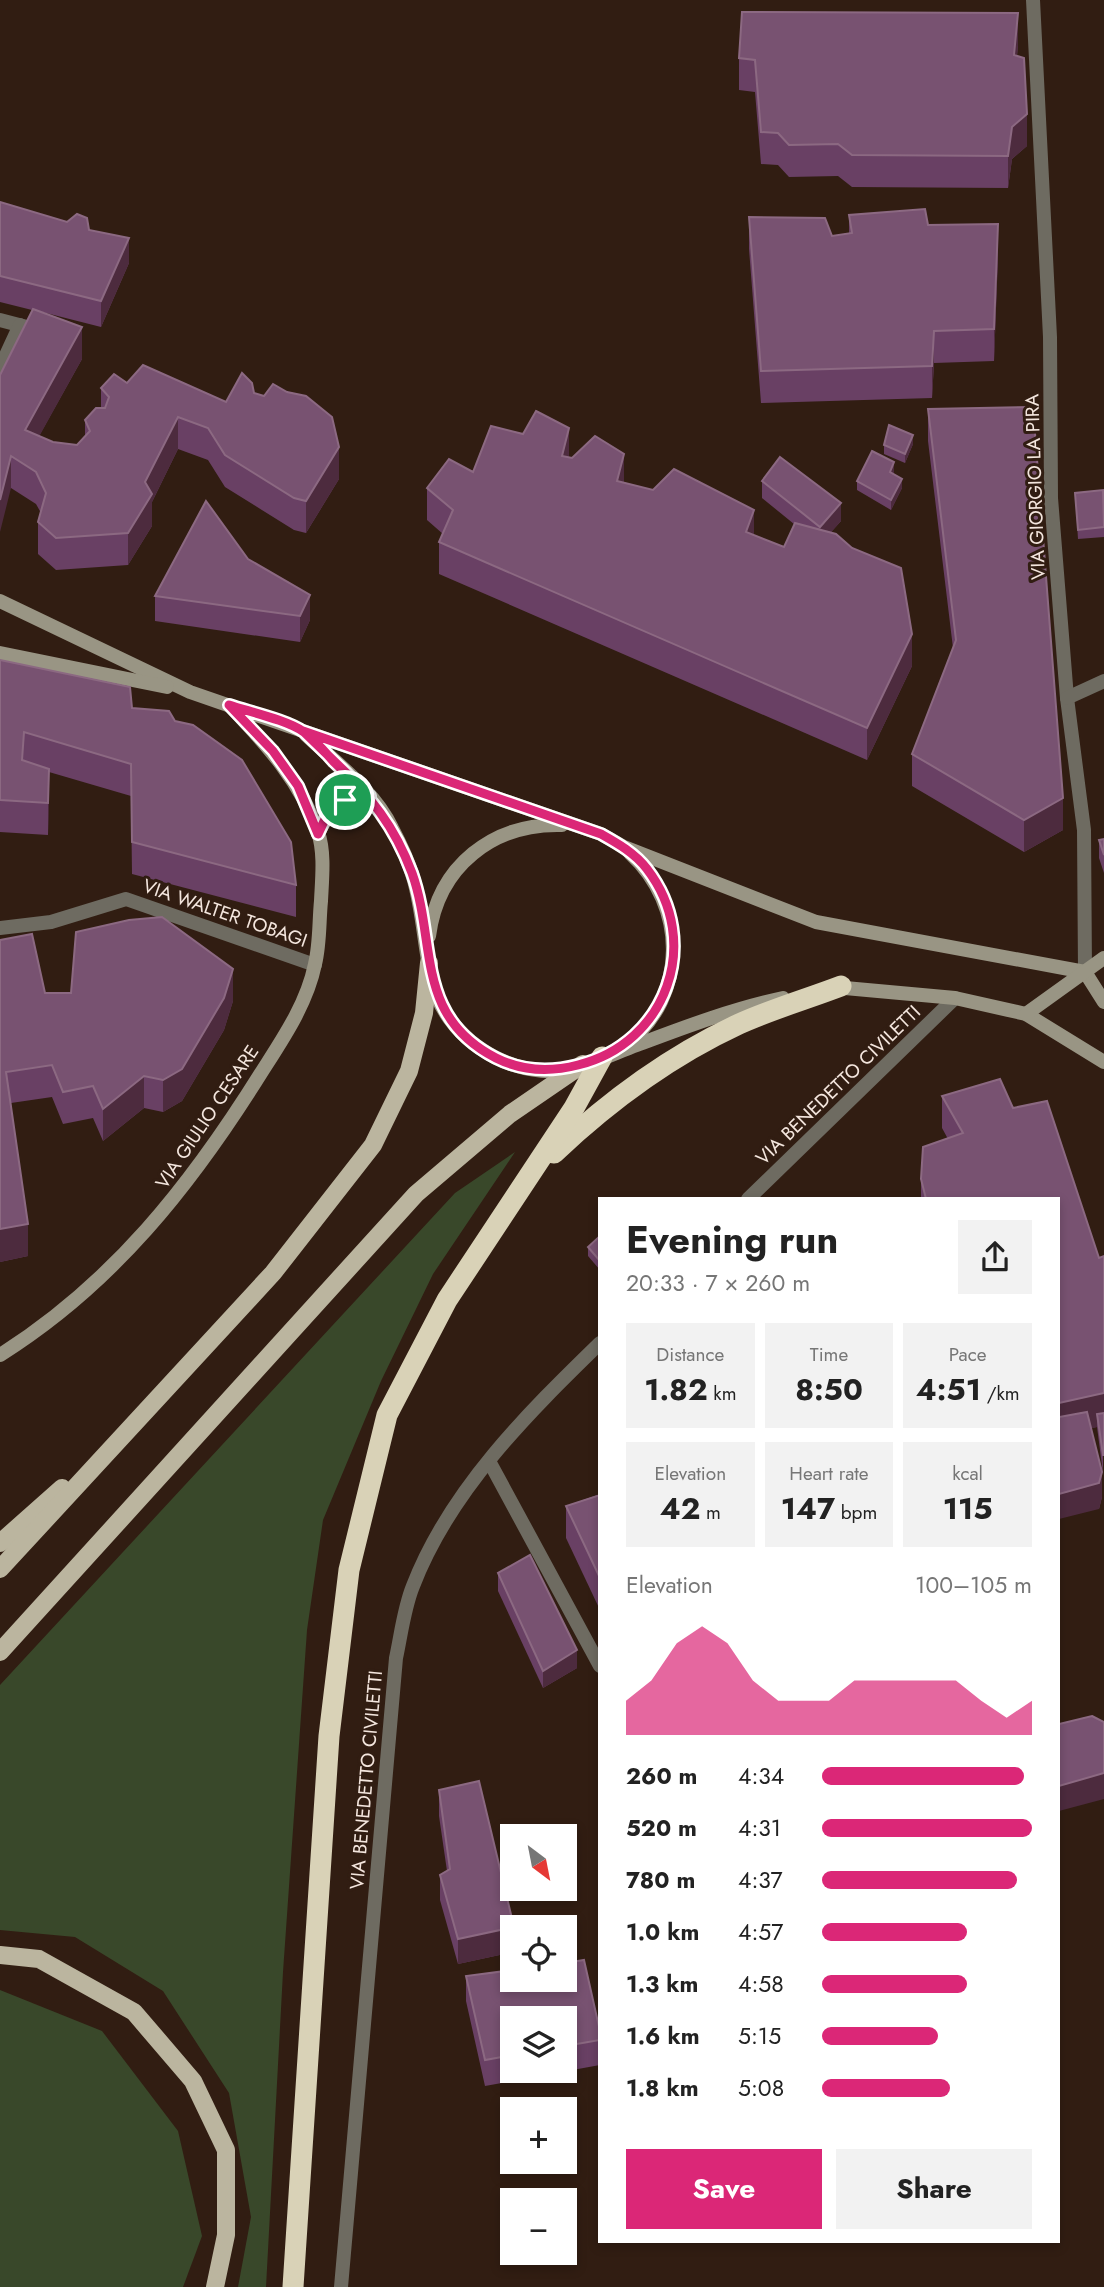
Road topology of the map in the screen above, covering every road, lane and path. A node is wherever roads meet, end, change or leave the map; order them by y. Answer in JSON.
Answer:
{"nodes":[{"id":1,"x":1032,"y":0,"type":"edge"},
{"id":2,"x":0,"y":320,"type":"edge"},
{"id":3,"x":19,"y":325,"type":"junction"},
{"id":4,"x":56,"y":335,"type":"edge"},
{"id":5,"x":0,"y":368,"type":"edge"},
{"id":6,"x":0,"y":601,"type":"edge"},
{"id":7,"x":0,"y":653,"type":"edge"},
{"id":8,"x":1104,"y":681,"type":"edge"},
{"id":9,"x":190,"y":692,"type":"junction"},
{"id":10,"x":1068,"y":698,"type":"junction"},
{"id":11,"x":229,"y":705,"type":"junction"},
{"id":12,"x":303,"y":731,"type":"junction"},
{"id":13,"x":370,"y":796,"type":"junction"},
{"id":14,"x":318,"y":834,"type":"junction"},
{"id":15,"x":601,"y":834,"type":"junction"},
{"id":16,"x":624,"y":847,"type":"junction"},
{"id":17,"x":0,"y":928,"type":"edge"},
{"id":18,"x":428,"y":956,"type":"junction"},
{"id":19,"x":1104,"y":958,"type":"edge"},
{"id":20,"x":315,"y":965,"type":"junction"},
{"id":21,"x":1085,"y":972,"type":"junction"},
{"id":22,"x":841,"y":986,"type":"junction"},
{"id":23,"x":955,"y":998,"type":"junction"},
{"id":24,"x":1104,"y":1002,"type":"edge"},
{"id":25,"x":1026,"y":1014,"type":"junction"},
{"id":26,"x":600,"y":1058,"type":"junction"},
{"id":27,"x":1104,"y":1062,"type":"edge"},
{"id":28,"x":523,"y":1184,"type":"junction"},
{"id":29,"x":750,"y":1197,"type":"edge"},
{"id":30,"x":598,"y":1345,"type":"edge"},
{"id":31,"x":0,"y":1354,"type":"edge"},
{"id":32,"x":148,"y":1411,"type":"junction"},
{"id":33,"x":489,"y":1461,"type":"junction"},
{"id":34,"x":0,"y":1543,"type":"edge"},
{"id":35,"x":0,"y":1569,"type":"edge"},
{"id":36,"x":0,"y":1653,"type":"edge"},
{"id":37,"x":598,"y":1662,"type":"edge"},
{"id":38,"x":0,"y":1955,"type":"edge"},
{"id":39,"x":215,"y":2287,"type":"edge"},
{"id":40,"x":293,"y":2287,"type":"edge"},
{"id":41,"x":341,"y":2287,"type":"edge"}],
"edges":[{"from":1,"to":10,"type":"street","name":"VIA GIORGIO LA PIRA"},
{"from":2,"to":3,"type":"street"},
{"from":3,"to":4,"type":"street"},
{"from":3,"to":5,"type":"street"},
{"from":6,"to":9,"type":"main road"},
{"from":7,"to":9,"type":"main road"},
{"from":8,"to":10,"type":"street"},
{"from":9,"to":11,"type":"main road"},
{"from":10,"to":21,"type":"street","name":"VIA GIORGIO LA PIRA"},
{"from":11,"to":12,"type":"main road"},
{"from":11,"to":14,"type":"main road","name":"VIA GIULIO CESARE"},
{"from":12,"to":13,"type":"main road"},
{"from":12,"to":15,"type":"main road"},
{"from":13,"to":14,"type":"main road"},
{"from":13,"to":18,"type":"main road"},
{"from":14,"to":20,"type":"main road","name":"VIA GIULIO CESARE"},
{"from":15,"to":16,"type":"main road"},
{"from":15,"to":18,"type":"main road"},
{"from":16,"to":21,"type":"main road"},
{"from":16,"to":26,"type":"main road"},
{"from":17,"to":20,"type":"street","name":"VIA WALTER TOBAGI"},
{"from":18,"to":26,"type":"main road"},
{"from":18,"to":32,"type":"main road"},
{"from":19,"to":21,"type":"main road"},
{"from":20,"to":31,"type":"main road","name":"VIA GIULIO CESARE"},
{"from":21,"to":24,"type":"main road"},
{"from":21,"to":25,"type":"main road"},
{"from":22,"to":23,"type":"main road"},
{"from":22,"to":26,"type":"main road"},
{"from":22,"to":28,"type":"highway"},
{"from":23,"to":25,"type":"main road"},
{"from":23,"to":29,"type":"street","name":"VIA BENEDETTO CIVILETTI"},
{"from":25,"to":27,"type":"main road"},
{"from":26,"to":28,"type":"highway"},
{"from":26,"to":36,"type":"main road"},
{"from":28,"to":40,"type":"highway"},
{"from":30,"to":33,"type":"street","name":"VIA BENEDETTO CIVILETTI"},
{"from":32,"to":34,"type":"main road"},
{"from":32,"to":35,"type":"main road"},
{"from":33,"to":37,"type":"street"},
{"from":33,"to":41,"type":"street","name":"VIA BENEDETTO CIVILETTI"},
{"from":38,"to":39,"type":"main road"}]}
